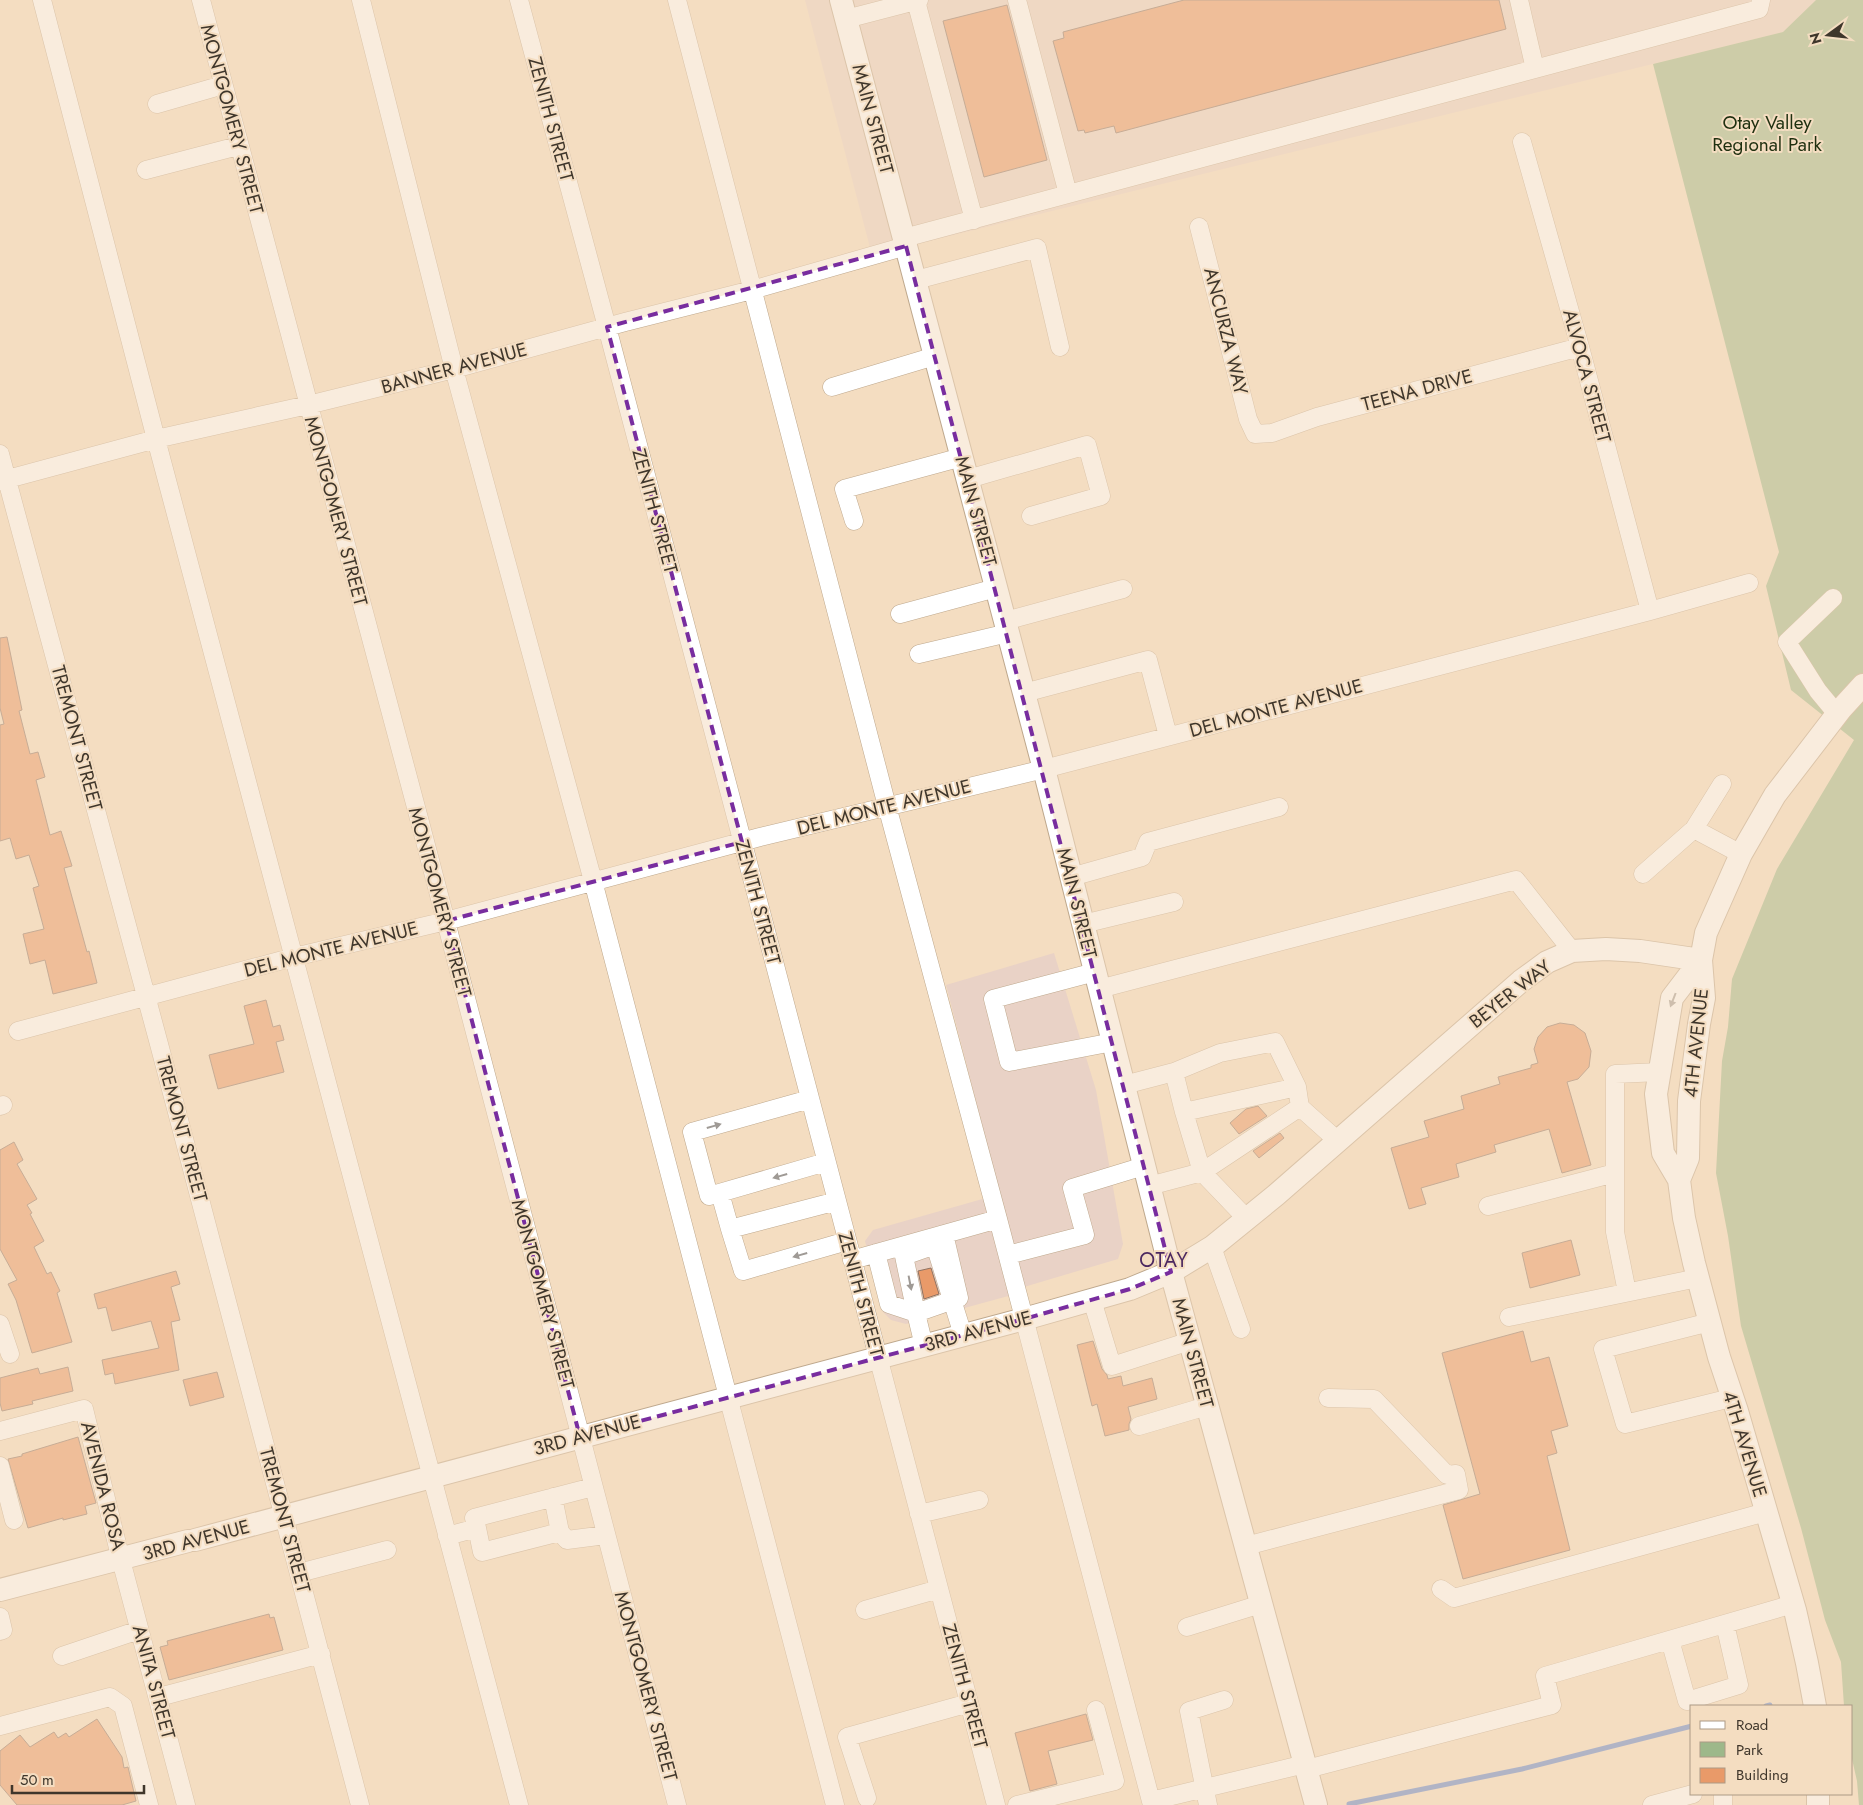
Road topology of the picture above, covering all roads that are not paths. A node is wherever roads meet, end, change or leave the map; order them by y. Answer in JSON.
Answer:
{"nodes":[{"id":1,"x":42,"y":0,"type":"edge"},
{"id":2,"x":201,"y":0,"type":"edge"},
{"id":3,"x":361,"y":0,"type":"edge"},
{"id":4,"x":519,"y":0,"type":"edge"},
{"id":5,"x":677,"y":0,"type":"edge"},
{"id":6,"x":917,"y":0,"type":"edge"},
{"id":7,"x":1017,"y":0,"type":"edge"},
{"id":8,"x":1519,"y":0,"type":"edge"},
{"id":9,"x":1761,"y":0,"type":"edge"},
{"id":10,"x":844,"y":9,"type":"edge"},
{"id":11,"x":1535,"y":69,"type":"junction"},
{"id":12,"x":223,"y":85,"type":"junction"},
{"id":13,"x":157,"y":104,"type":"dead end"},
{"id":14,"x":1522,"y":142,"type":"dead end"},
{"id":15,"x":238,"y":146,"type":"junction"},
{"id":16,"x":146,"y":170,"type":"dead end"},
{"id":17,"x":1068,"y":194,"type":"junction"},
{"id":18,"x":974,"y":220,"type":"junction"},
{"id":19,"x":1199,"y":227,"type":"dead end"},
{"id":20,"x":905,"y":242,"type":"junction"},
{"id":21,"x":916,"y":280,"type":"junction"},
{"id":22,"x":752,"y":290,"type":"junction"},
{"id":23,"x":607,"y":326,"type":"junction"},
{"id":24,"x":1060,"y":347,"type":"dead end"},
{"id":25,"x":1580,"y":347,"type":"junction"},
{"id":26,"x":935,"y":356,"type":"junction"},
{"id":27,"x":454,"y":369,"type":"junction"},
{"id":28,"x":832,"y":386,"type":"dead end"},
{"id":29,"x":308,"y":405,"type":"junction"},
{"id":30,"x":1255,"y":434,"type":"joint"},
{"id":31,"x":156,"y":439,"type":"junction"},
{"id":32,"x":0,"y":454,"type":"edge"},
{"id":33,"x":962,"y":457,"type":"junction"},
{"id":34,"x":968,"y":479,"type":"junction"},
{"id":35,"x":3,"y":480,"type":"edge"},
{"id":36,"x":1031,"y":516,"type":"dead end"},
{"id":37,"x":854,"y":521,"type":"dead end"},
{"id":38,"x":1749,"y":583,"type":"dead end"},
{"id":39,"x":996,"y":588,"type":"junction"},
{"id":40,"x":1123,"y":589,"type":"dead end"},
{"id":41,"x":1834,"y":598,"type":"dead end"},
{"id":42,"x":1650,"y":611,"type":"junction"},
{"id":43,"x":900,"y":614,"type":"dead end"},
{"id":44,"x":1006,"y":627,"type":"junction"},
{"id":45,"x":919,"y":654,"type":"dead end"},
{"id":46,"x":1863,"y":685,"type":"edge"},
{"id":47,"x":1024,"y":693,"type":"junction"},
{"id":48,"x":1837,"y":714,"type":"junction"},
{"id":49,"x":1168,"y":736,"type":"junction"},
{"id":50,"x":1044,"y":769,"type":"junction"},
{"id":51,"x":1722,"y":784,"type":"dead end"},
{"id":52,"x":887,"y":806,"type":"junction"},
{"id":53,"x":1278,"y":807,"type":"dead end"},
{"id":54,"x":1694,"y":829,"type":"junction"},
{"id":55,"x":742,"y":842,"type":"junction"},
{"id":56,"x":1741,"y":854,"type":"junction"},
{"id":57,"x":1643,"y":874,"type":"dead end"},
{"id":58,"x":1071,"y":877,"type":"junction"},
{"id":59,"x":593,"y":881,"type":"junction"},
{"id":60,"x":1174,"y":902,"type":"dead end"},
{"id":61,"x":446,"y":921,"type":"junction"},
{"id":62,"x":1083,"y":924,"type":"junction"},
{"id":63,"x":1572,"y":951,"type":"junction"},
{"id":64,"x":294,"y":957,"type":"junction"},
{"id":65,"x":1701,"y":960,"type":"junction"},
{"id":66,"x":1097,"y":981,"type":"junction"},
{"id":67,"x":147,"y":997,"type":"junction"},
{"id":68,"x":18,"y":1031,"type":"dead end"},
{"id":69,"x":1113,"y":1042,"type":"junction"},
{"id":70,"x":1174,"y":1072,"type":"junction"},
{"id":71,"x":1660,"y":1072,"type":"junction"},
{"id":72,"x":1124,"y":1085,"type":"junction"},
{"id":73,"x":1298,"y":1087,"type":"junction"},
{"id":74,"x":810,"y":1099,"type":"junction"},
{"id":75,"x":1300,"y":1107,"type":"junction"},
{"id":76,"x":1184,"y":1112,"type":"junction"},
{"id":77,"x":1338,"y":1141,"type":"junction"},
{"id":78,"x":826,"y":1162,"type":"junction"},
{"id":79,"x":1202,"y":1172,"type":"junction"},
{"id":80,"x":1615,"y":1173,"type":"junction"},
{"id":81,"x":1147,"y":1176,"type":"junction"},
{"id":82,"x":1679,"y":1180,"type":"junction"},
{"id":83,"x":720,"y":1193,"type":"junction"},
{"id":84,"x":837,"y":1201,"type":"junction"},
{"id":85,"x":1488,"y":1206,"type":"dead end"},
{"id":86,"x":998,"y":1219,"type":"junction"},
{"id":87,"x":1247,"y":1219,"type":"junction"},
{"id":88,"x":730,"y":1229,"type":"junction"},
{"id":89,"x":944,"y":1234,"type":"junction"},
{"id":90,"x":847,"y":1242,"type":"junction"},
{"id":91,"x":1212,"y":1247,"type":"junction"},
{"id":92,"x":876,"y":1253,"type":"junction"},
{"id":93,"x":1008,"y":1255,"type":"junction"},
{"id":94,"x":852,"y":1260,"type":"junction"},
{"id":95,"x":1171,"y":1272,"type":"junction"},
{"id":96,"x":1698,"y":1278,"type":"junction"},
{"id":97,"x":1627,"y":1292,"type":"junction"},
{"id":98,"x":953,"y":1300,"type":"junction"},
{"id":99,"x":1092,"y":1300,"type":"junction"},
{"id":100,"x":916,"y":1313,"type":"junction"},
{"id":101,"x":1509,"y":1317,"type":"dead end"},
{"id":102,"x":1024,"y":1319,"type":"junction"},
{"id":103,"x":1710,"y":1322,"type":"junction"},
{"id":104,"x":0,"y":1324,"type":"edge"},
{"id":105,"x":1241,"y":1329,"type":"dead end"},
{"id":106,"x":963,"y":1335,"type":"junction"},
{"id":107,"x":1190,"y":1341,"type":"junction"},
{"id":108,"x":924,"y":1346,"type":"junction"},
{"id":109,"x":10,"y":1354,"type":"dead end"},
{"id":110,"x":878,"y":1358,"type":"junction"},
{"id":111,"x":729,"y":1398,"type":"junction"},
{"id":112,"x":1328,"y":1398,"type":"dead end"},
{"id":113,"x":1731,"y":1398,"type":"junction"},
{"id":114,"x":1208,"y":1406,"type":"junction"},
{"id":115,"x":1139,"y":1426,"type":"dead end"},
{"id":116,"x":0,"y":1431,"type":"edge"},
{"id":117,"x":580,"y":1437,"type":"junction"},
{"id":118,"x":0,"y":1466,"type":"edge"},
{"id":119,"x":432,"y":1477,"type":"junction"},
{"id":120,"x":593,"y":1487,"type":"junction"},
{"id":121,"x":554,"y":1497,"type":"junction"},
{"id":122,"x":979,"y":1500,"type":"dead end"},
{"id":123,"x":1766,"y":1512,"type":"junction"},
{"id":124,"x":919,"y":1514,"type":"junction"},
{"id":125,"x":284,"y":1516,"type":"junction"},
{"id":126,"x":14,"y":1520,"type":"dead end"},
{"id":127,"x":477,"y":1528,"type":"junction"},
{"id":128,"x":560,"y":1532,"type":"junction"},
{"id":129,"x":606,"y":1535,"type":"junction"},
{"id":130,"x":447,"y":1536,"type":"junction"},
{"id":131,"x":1246,"y":1546,"type":"junction"},
{"id":132,"x":386,"y":1550,"type":"dead end"},
{"id":133,"x":121,"y":1560,"type":"junction"},
{"id":134,"x":299,"y":1573,"type":"junction"},
{"id":135,"x":939,"y":1589,"type":"junction"},
{"id":136,"x":1441,"y":1589,"type":"dead end"},
{"id":137,"x":0,"y":1590,"type":"edge"},
{"id":138,"x":1262,"y":1604,"type":"junction"},
{"id":139,"x":1793,"y":1604,"type":"junction"},
{"id":140,"x":865,"y":1610,"type":"dead end"},
{"id":141,"x":0,"y":1617,"type":"edge"},
{"id":142,"x":1725,"y":1624,"type":"junction"},
{"id":143,"x":1187,"y":1627,"type":"dead end"},
{"id":144,"x":139,"y":1630,"type":"junction"},
{"id":145,"x":0,"y":1631,"type":"edge"},
{"id":146,"x":1670,"y":1640,"type":"junction"},
{"id":147,"x":321,"y":1654,"type":"junction"},
{"id":148,"x":62,"y":1656,"type":"dead end"},
{"id":149,"x":159,"y":1697,"type":"junction"},
{"id":150,"x":1224,"y":1700,"type":"dead end"},
{"id":151,"x":969,"y":1703,"type":"junction"},
{"id":152,"x":1815,"y":1705,"type":"edge"},
{"id":153,"x":1096,"y":1710,"type":"dead end"},
{"id":154,"x":0,"y":1726,"type":"edge"},
{"id":155,"x":1306,"y":1766,"type":"junction"},
{"id":156,"x":1690,"y":1795,"type":"edge"},
{"id":157,"x":1206,"y":1797,"type":"edge"},
{"id":158,"x":867,"y":1798,"type":"dead end"},
{"id":159,"x":1152,"y":1803,"type":"edge"},
{"id":160,"x":1310,"y":1804,"type":"edge"},
{"id":161,"x":149,"y":1805,"type":"edge"},
{"id":162,"x":186,"y":1805,"type":"edge"},
{"id":163,"x":360,"y":1805,"type":"edge"},
{"id":164,"x":519,"y":1805,"type":"edge"},
{"id":165,"x":677,"y":1805,"type":"edge"},
{"id":166,"x":834,"y":1805,"type":"edge"},
{"id":167,"x":996,"y":1805,"type":"edge"},
{"id":168,"x":1017,"y":1805,"type":"edge"},
{"id":169,"x":1652,"y":1805,"type":"edge"}],
"edges":[{"from":1,"to":31,"type":"street"},
{"from":2,"to":12,"type":"street","name":"MONTGOMERY STREET"},
{"from":3,"to":27,"type":"street"},
{"from":4,"to":23,"type":"street","name":"ZENITH STREET"},
{"from":5,"to":22,"type":"street"},
{"from":6,"to":10,"type":"street"},
{"from":6,"to":18,"type":"street"},
{"from":7,"to":17,"type":"street"},
{"from":8,"to":11,"type":"street"},
{"from":9,"to":11,"type":"street","name":"BANNER AVENUE"},
{"from":10,"to":20,"type":"main road","name":"MAIN STREET"},
{"from":11,"to":17,"type":"street","name":"BANNER AVENUE"},
{"from":12,"to":13,"type":"street"},
{"from":12,"to":15,"type":"street","name":"MONTGOMERY STREET"},
{"from":14,"to":25,"type":"street","name":"ALVOCA STREET"},
{"from":15,"to":16,"type":"street"},
{"from":15,"to":29,"type":"street","name":"MONTGOMERY STREET"},
{"from":17,"to":18,"type":"street","name":"BANNER AVENUE"},
{"from":18,"to":20,"type":"street","name":"BANNER AVENUE"},
{"from":19,"to":30,"type":"street","name":"ANCURZA WAY"},
{"from":20,"to":21,"type":"main road","name":"MAIN STREET"},
{"from":20,"to":22,"type":"street","name":"BANNER AVENUE"},
{"from":21,"to":24,"type":"street"},
{"from":21,"to":26,"type":"main road","name":"MAIN STREET"},
{"from":22,"to":23,"type":"street","name":"BANNER AVENUE"},
{"from":22,"to":52,"type":"street"},
{"from":23,"to":27,"type":"street","name":"BANNER AVENUE"},
{"from":23,"to":55,"type":"street","name":"ZENITH STREET"},
{"from":25,"to":30,"type":"street","name":"TEENA DRIVE"},
{"from":25,"to":42,"type":"street","name":"ALVOCA STREET"},
{"from":26,"to":28,"type":"street"},
{"from":26,"to":33,"type":"main road","name":"MAIN STREET"},
{"from":27,"to":29,"type":"street","name":"BANNER AVENUE"},
{"from":27,"to":59,"type":"street"},
{"from":29,"to":31,"type":"street","name":"BANNER AVENUE"},
{"from":29,"to":61,"type":"street","name":"MONTGOMERY STREET"},
{"from":31,"to":35,"type":"street","name":"BANNER AVENUE"},
{"from":31,"to":64,"type":"street"},
{"from":32,"to":35,"type":"street","name":"TREMONT STREET"},
{"from":33,"to":34,"type":"main road","name":"MAIN STREET"},
{"from":33,"to":37,"type":"street"},
{"from":34,"to":36,"type":"street"},
{"from":34,"to":39,"type":"main road","name":"MAIN STREET"},
{"from":35,"to":67,"type":"street","name":"TREMONT STREET"},
{"from":38,"to":42,"type":"street","name":"DEL MONTE AVENUE"},
{"from":39,"to":43,"type":"street"},
{"from":39,"to":44,"type":"main road","name":"MAIN STREET"},
{"from":40,"to":44,"type":"street"},
{"from":41,"to":48,"type":"street"},
{"from":42,"to":49,"type":"street","name":"DEL MONTE AVENUE"},
{"from":44,"to":45,"type":"street"},
{"from":44,"to":47,"type":"main road","name":"MAIN STREET"},
{"from":46,"to":48,"type":"main road"},
{"from":47,"to":49,"type":"street"},
{"from":47,"to":50,"type":"main road","name":"MAIN STREET"},
{"from":48,"to":56,"type":"main road"},
{"from":49,"to":50,"type":"street","name":"DEL MONTE AVENUE"},
{"from":50,"to":52,"type":"street","name":"DEL MONTE AVENUE"},
{"from":50,"to":58,"type":"main road","name":"MAIN STREET"},
{"from":51,"to":54,"type":"street"},
{"from":52,"to":55,"type":"street","name":"DEL MONTE AVENUE"},
{"from":52,"to":86,"type":"street"},
{"from":53,"to":58,"type":"street"},
{"from":54,"to":56,"type":"street"},
{"from":54,"to":57,"type":"street"},
{"from":55,"to":59,"type":"street","name":"DEL MONTE AVENUE"},
{"from":55,"to":74,"type":"street","name":"ZENITH STREET"},
{"from":56,"to":65,"type":"main road"},
{"from":58,"to":62,"type":"main road","name":"MAIN STREET"},
{"from":59,"to":61,"type":"street","name":"DEL MONTE AVENUE"},
{"from":59,"to":111,"type":"street"},
{"from":60,"to":62,"type":"street"},
{"from":61,"to":64,"type":"street","name":"DEL MONTE AVENUE"},
{"from":61,"to":117,"type":"street","name":"MONTGOMERY STREET"},
{"from":62,"to":66,"type":"main road","name":"MAIN STREET"},
{"from":63,"to":65,"type":"main road","name":"BEYER WAY"},
{"from":63,"to":66,"type":"street"},
{"from":63,"to":77,"type":"main road","name":"BEYER WAY"},
{"from":64,"to":67,"type":"street","name":"DEL MONTE AVENUE"},
{"from":64,"to":119,"type":"street"},
{"from":65,"to":71,"type":"main road","name":"4TH AVENUE","one_way":true},
{"from":65,"to":82,"type":"main road","name":"4TH AVENUE"},
{"from":66,"to":69,"type":"main road","name":"MAIN STREET"},
{"from":66,"to":69,"type":"street"},
{"from":67,"to":68,"type":"street","name":"DEL MONTE AVENUE"},
{"from":67,"to":125,"type":"street","name":"TREMONT STREET"},
{"from":69,"to":72,"type":"main road","name":"MAIN STREET"},
{"from":70,"to":72,"type":"street"},
{"from":70,"to":73,"type":"street"},
{"from":70,"to":76,"type":"street"},
{"from":71,"to":80,"type":"street"},
{"from":71,"to":82,"type":"main road","name":"4TH AVENUE"},
{"from":72,"to":81,"type":"main road","name":"MAIN STREET"},
{"from":73,"to":75,"type":"street"},
{"from":73,"to":76,"type":"street"},
{"from":74,"to":78,"type":"street","name":"ZENITH STREET"},
{"from":83,"to":74,"type":"street","one_way":true},
{"from":75,"to":77,"type":"street"},
{"from":75,"to":79,"type":"street"},
{"from":76,"to":79,"type":"street"},
{"from":77,"to":87,"type":"main road","name":"BEYER WAY"},
{"from":78,"to":83,"type":"street","one_way":true},
{"from":78,"to":84,"type":"street","name":"ZENITH STREET"},
{"from":79,"to":81,"type":"street"},
{"from":79,"to":87,"type":"street"},
{"from":80,"to":85,"type":"street"},
{"from":80,"to":97,"type":"street"},
{"from":81,"to":93,"type":"street"},
{"from":81,"to":95,"type":"main road","name":"MAIN STREET"},
{"from":82,"to":96,"type":"main road","name":"4TH AVENUE"},
{"from":83,"to":88,"type":"street"},
{"from":84,"to":88,"type":"street"},
{"from":84,"to":90,"type":"street","name":"ZENITH STREET"},
{"from":86,"to":89,"type":"street"},
{"from":86,"to":93,"type":"street"},
{"from":87,"to":91,"type":"main road","name":"BEYER WAY"},
{"from":90,"to":88,"type":"street","one_way":true},
{"from":89,"to":92,"type":"street"},
{"from":89,"to":98,"type":"street"},
{"from":90,"to":94,"type":"street","name":"ZENITH STREET"},
{"from":91,"to":95,"type":"main road","name":"BEYER WAY"},
{"from":91,"to":105,"type":"street"},
{"from":92,"to":94,"type":"street"},
{"from":92,"to":100,"type":"street"},
{"from":93,"to":102,"type":"street"},
{"from":94,"to":110,"type":"street","name":"ZENITH STREET"},
{"from":95,"to":99,"type":"main road","name":"3RD AVENUE"},
{"from":95,"to":107,"type":"main road","name":"MAIN STREET"},
{"from":96,"to":97,"type":"street"},
{"from":96,"to":103,"type":"main road","name":"4TH AVENUE"},
{"from":97,"to":101,"type":"street"},
{"from":98,"to":100,"type":"street"},
{"from":98,"to":100,"type":"street","one_way":true},
{"from":98,"to":106,"type":"street"},
{"from":99,"to":102,"type":"main road","name":"3RD AVENUE"},
{"from":99,"to":107,"type":"street"},
{"from":100,"to":108,"type":"street"},
{"from":102,"to":106,"type":"main road","name":"3RD AVENUE"},
{"from":102,"to":159,"type":"street"},
{"from":103,"to":113,"type":"main road","name":"4TH AVENUE"},
{"from":103,"to":113,"type":"street"},
{"from":104,"to":109,"type":"street"},
{"from":106,"to":108,"type":"main road","name":"3RD AVENUE"},
{"from":107,"to":114,"type":"main road","name":"MAIN STREET"},
{"from":108,"to":110,"type":"main road","name":"3RD AVENUE"},
{"from":110,"to":111,"type":"main road","name":"3RD AVENUE"},
{"from":110,"to":124,"type":"street","name":"ZENITH STREET"},
{"from":111,"to":117,"type":"main road","name":"3RD AVENUE"},
{"from":111,"to":166,"type":"street"},
{"from":112,"to":131,"type":"street"},
{"from":113,"to":123,"type":"main road","name":"4TH AVENUE"},
{"from":114,"to":115,"type":"street"},
{"from":114,"to":131,"type":"main road","name":"MAIN STREET"},
{"from":116,"to":133,"type":"street","name":"AVENIDA ROSA"},
{"from":117,"to":119,"type":"main road","name":"3RD AVENUE"},
{"from":117,"to":120,"type":"street","name":"MONTGOMERY STREET"},
{"from":118,"to":126,"type":"street"},
{"from":119,"to":125,"type":"main road","name":"3RD AVENUE"},
{"from":119,"to":130,"type":"street"},
{"from":120,"to":121,"type":"street"},
{"from":120,"to":129,"type":"street","name":"MONTGOMERY STREET"},
{"from":121,"to":127,"type":"street"},
{"from":121,"to":128,"type":"street"},
{"from":122,"to":124,"type":"street"},
{"from":123,"to":136,"type":"street"},
{"from":123,"to":139,"type":"main road","name":"4TH AVENUE"},
{"from":124,"to":135,"type":"street","name":"ZENITH STREET"},
{"from":125,"to":133,"type":"main road","name":"3RD AVENUE"},
{"from":125,"to":134,"type":"street","name":"TREMONT STREET"},
{"from":127,"to":128,"type":"street"},
{"from":127,"to":130,"type":"street"},
{"from":128,"to":129,"type":"street"},
{"from":129,"to":165,"type":"street","name":"MONTGOMERY STREET"},
{"from":130,"to":164,"type":"street"},
{"from":131,"to":138,"type":"main road","name":"MAIN STREET"},
{"from":132,"to":134,"type":"street"},
{"from":133,"to":137,"type":"main road","name":"3RD AVENUE"},
{"from":133,"to":144,"type":"street","name":"ANITA STREET"},
{"from":134,"to":147,"type":"street","name":"TREMONT STREET"},
{"from":135,"to":140,"type":"street"},
{"from":135,"to":151,"type":"street","name":"ZENITH STREET"},
{"from":138,"to":143,"type":"street"},
{"from":138,"to":155,"type":"main road","name":"MAIN STREET"},
{"from":139,"to":142,"type":"street"},
{"from":139,"to":152,"type":"main road","name":"4TH AVENUE"},
{"from":141,"to":145,"type":"street"},
{"from":142,"to":146,"type":"street"},
{"from":142,"to":146,"type":"street"},
{"from":144,"to":148,"type":"street"},
{"from":144,"to":149,"type":"street","name":"ANITA STREET"},
{"from":146,"to":155,"type":"street"},
{"from":147,"to":149,"type":"street"},
{"from":147,"to":163,"type":"street","name":"TREMONT STREET"},
{"from":149,"to":162,"type":"street","name":"ANITA STREET"},
{"from":150,"to":157,"type":"street"},
{"from":151,"to":158,"type":"street"},
{"from":151,"to":167,"type":"street","name":"ZENITH STREET"},
{"from":153,"to":168,"type":"street"},
{"from":154,"to":161,"type":"street"},
{"from":155,"to":157,"type":"street"},
{"from":155,"to":160,"type":"main road","name":"MAIN STREET"},
{"from":156,"to":169,"type":"street"},
{"from":157,"to":159,"type":"street"}]}
